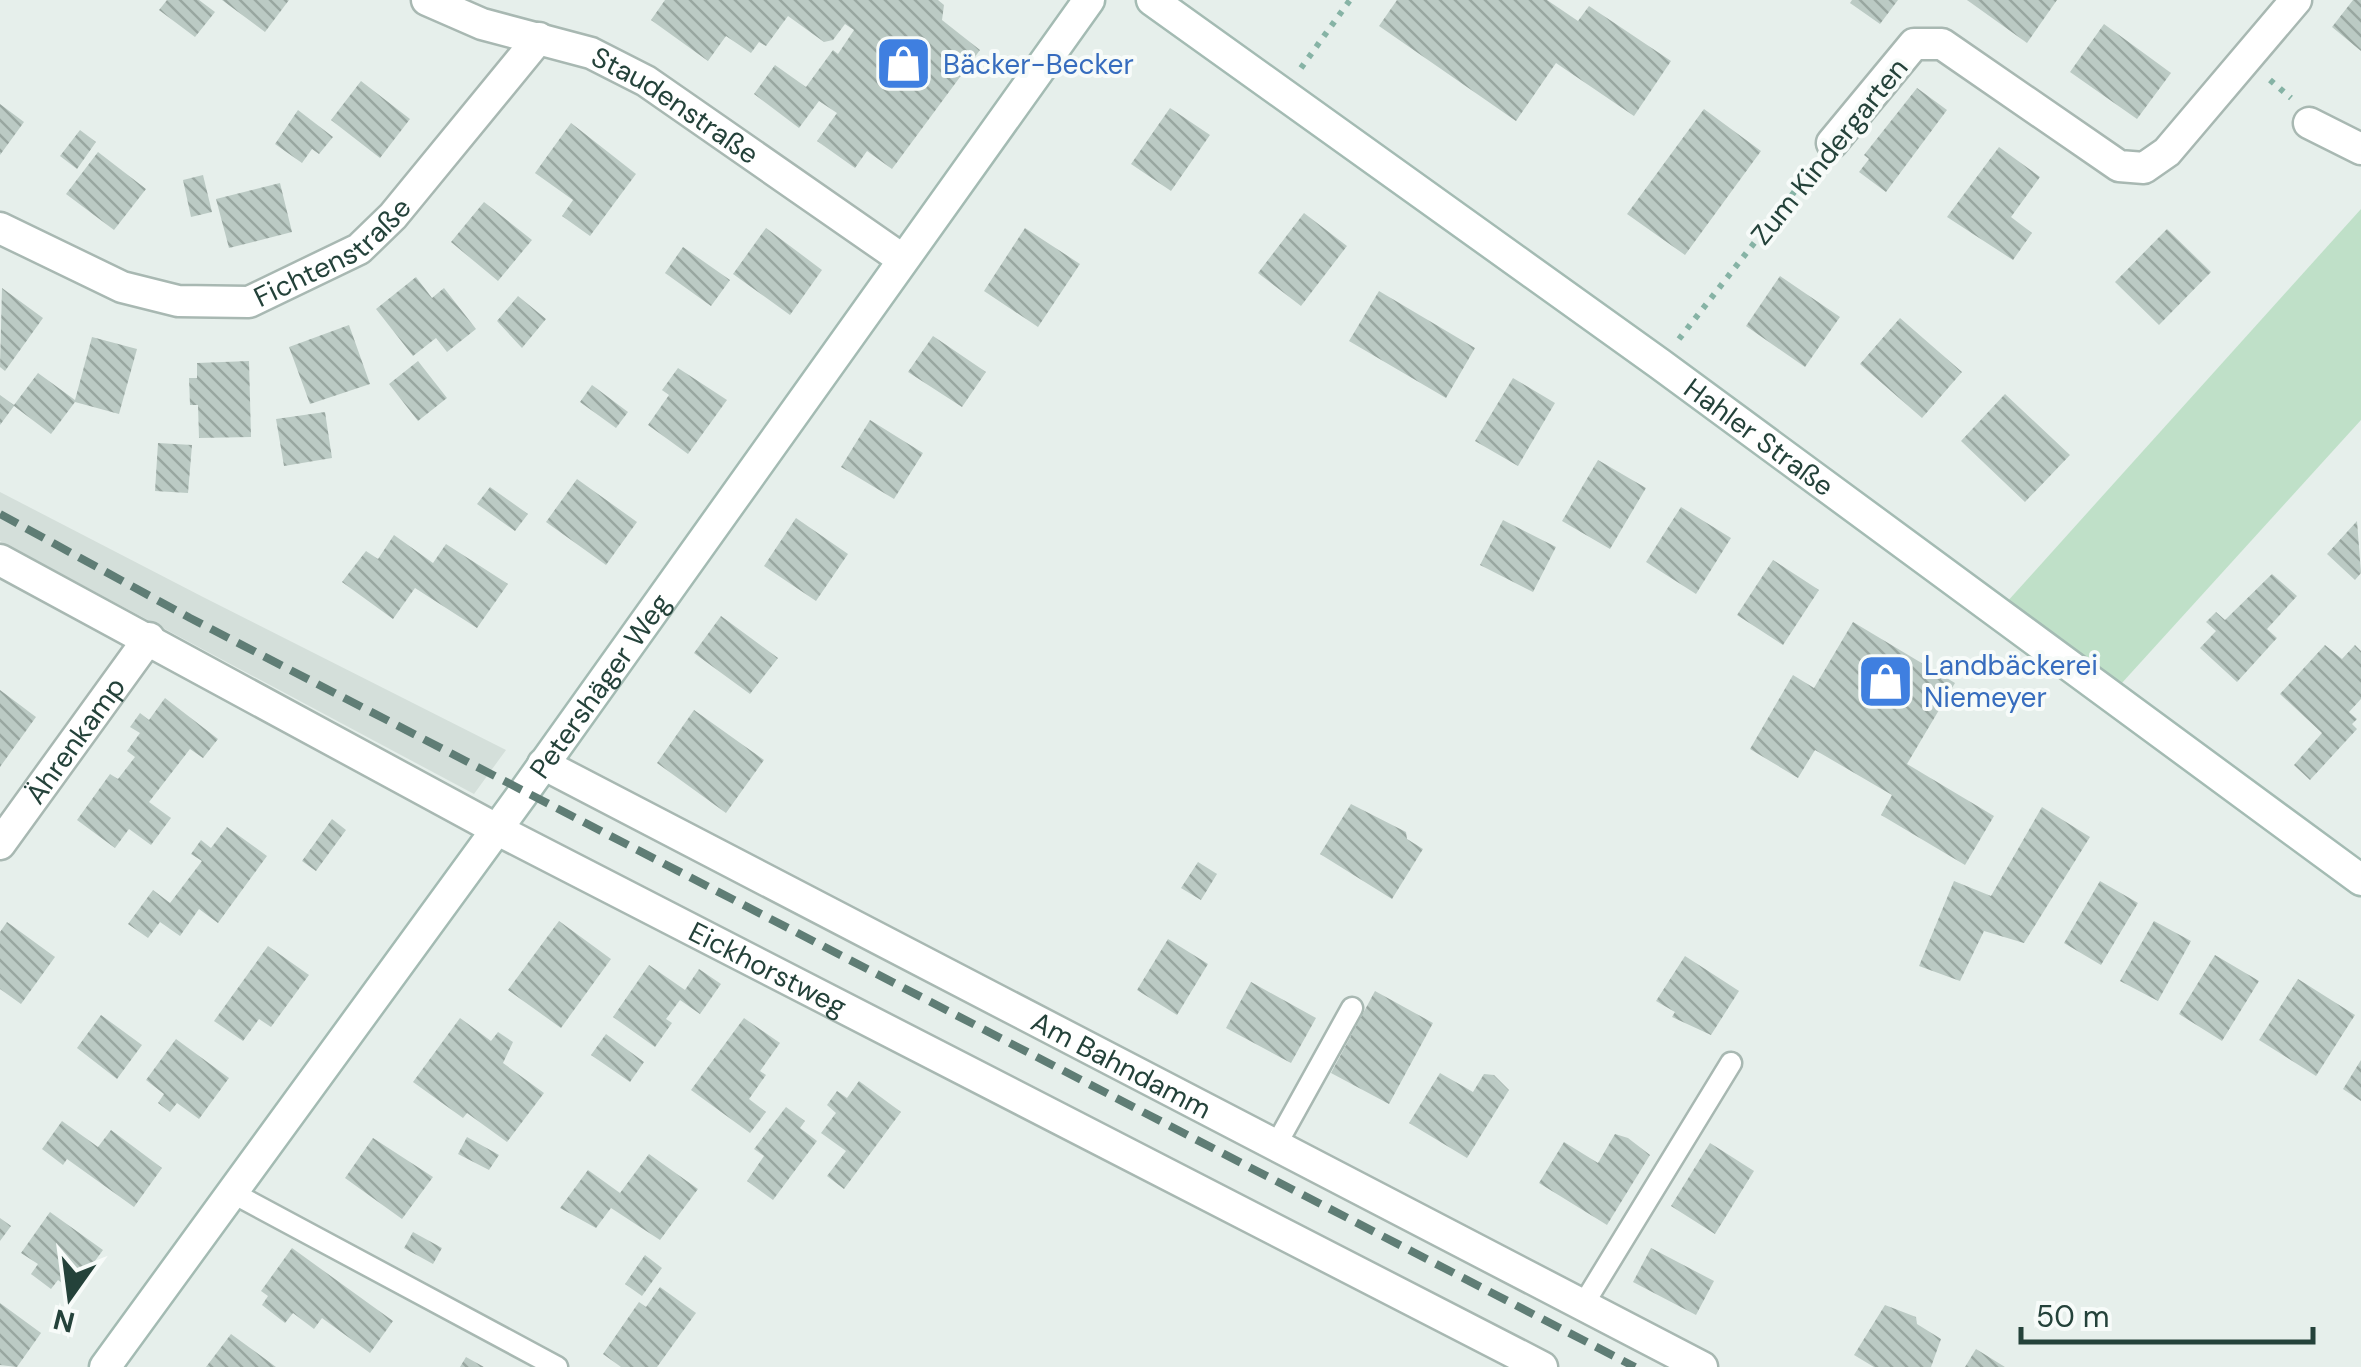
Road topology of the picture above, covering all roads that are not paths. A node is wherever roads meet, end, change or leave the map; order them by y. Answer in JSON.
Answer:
{"nodes":[{"id":1,"x":427,"y":0,"type":"edge"},
{"id":2,"x":1089,"y":0,"type":"edge"},
{"id":3,"x":1152,"y":0,"type":"edge"},
{"id":4,"x":2296,"y":0,"type":"edge"},
{"id":5,"x":538,"y":38,"type":"junction"},
{"id":6,"x":2309,"y":123,"type":"road end"},
{"id":7,"x":1832,"y":143,"type":"road end"},
{"id":8,"x":2361,"y":149,"type":"edge"},
{"id":9,"x":0,"y":228,"type":"edge"},
{"id":10,"x":902,"y":260,"type":"junction"},
{"id":11,"x":0,"y":560,"type":"edge"},
{"id":12,"x":149,"y":638,"type":"junction"},
{"id":13,"x":543,"y":764,"type":"junction"},
{"id":14,"x":496,"y":829,"type":"junction"},
{"id":15,"x":0,"y":844,"type":"edge"},
{"id":16,"x":2361,"y":880,"type":"edge"},
{"id":17,"x":1352,"y":1008,"type":"dead end"},
{"id":18,"x":1731,"y":1063,"type":"dead end"},
{"id":19,"x":1276,"y":1145,"type":"junction"},
{"id":20,"x":231,"y":1192,"type":"junction"},
{"id":21,"x":1584,"y":1305,"type":"junction"},
{"id":22,"x":105,"y":1367,"type":"edge"},
{"id":23,"x":556,"y":1367,"type":"edge"},
{"id":24,"x":1542,"y":1367,"type":"edge"},
{"id":25,"x":1702,"y":1367,"type":"edge"}],
"edges":[{"from":1,"to":5,"type":"street","name":"Staudenstraße"},
{"from":2,"to":10,"type":"street","name":"Petershäger Weg"},
{"from":3,"to":16,"type":"street","name":"Hahler Straße"},
{"from":4,"to":7,"type":"street","name":"Zum Kindergarten"},
{"from":5,"to":9,"type":"street","name":"Fichtenstraße"},
{"from":5,"to":10,"type":"street","name":"Staudenstraße"},
{"from":6,"to":8,"type":"street"},
{"from":10,"to":13,"type":"street","name":"Petershäger Weg"},
{"from":11,"to":12,"type":"street","name":"Eickhorstweg"},
{"from":12,"to":14,"type":"street","name":"Eickhorstweg"},
{"from":12,"to":15,"type":"street","name":"Ährenkamp"},
{"from":13,"to":14,"type":"street","name":"Petershäger Weg"},
{"from":13,"to":19,"type":"street","name":"Am Bahndamm"},
{"from":14,"to":20,"type":"street","name":"Petershäger Weg"},
{"from":14,"to":24,"type":"street","name":"Eickhorstweg"},
{"from":17,"to":19,"type":"lane"},
{"from":18,"to":21,"type":"lane"},
{"from":19,"to":21,"type":"street","name":"Am Bahndamm"},
{"from":20,"to":22,"type":"street","name":"Petershäger Weg"},
{"from":20,"to":23,"type":"lane"},
{"from":21,"to":25,"type":"street","name":"Am Bahndamm"}]}
